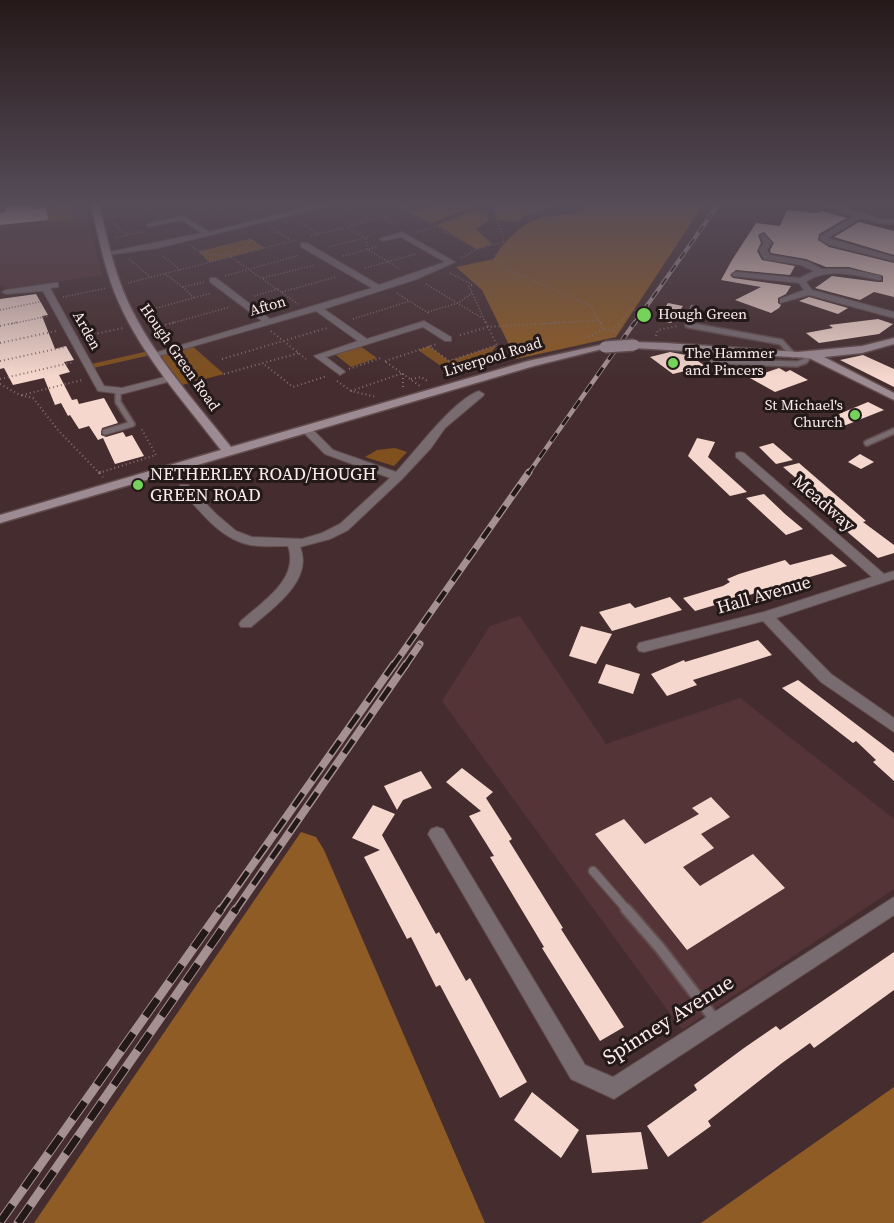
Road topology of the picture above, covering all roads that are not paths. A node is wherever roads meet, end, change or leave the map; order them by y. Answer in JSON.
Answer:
{"nodes":[{"id":1,"x":110,"y":262,"type":"edge"},
{"id":2,"x":334,"y":262,"type":"edge"},
{"id":3,"x":451,"y":262,"type":"edge"},
{"id":4,"x":797,"y":262,"type":"edge"},
{"id":5,"x":820,"y":271,"type":"junction"},
{"id":6,"x":736,"y":274,"type":"dead end"},
{"id":7,"x":878,"y":278,"type":"dead end"},
{"id":8,"x":213,"y":280,"type":"road end"},
{"id":9,"x":802,"y":281,"type":"junction"},
{"id":10,"x":55,"y":285,"type":"dead end"},
{"id":11,"x":41,"y":287,"type":"junction"},
{"id":12,"x":382,"y":287,"type":"junction"},
{"id":13,"x":6,"y":292,"type":"dead end"},
{"id":14,"x":810,"y":292,"type":"junction"},
{"id":15,"x":783,"y":301,"type":"dead end"},
{"id":16,"x":692,"y":307,"type":"dead end"},
{"id":17,"x":312,"y":309,"type":"junction"},
{"id":18,"x":894,"y":315,"type":"edge"},
{"id":19,"x":264,"y":322,"type":"junction"},
{"id":20,"x":448,"y":339,"type":"road end"},
{"id":21,"x":894,"y":341,"type":"edge"},
{"id":22,"x":362,"y":342,"type":"junction"},
{"id":23,"x":156,"y":354,"type":"junction"},
{"id":24,"x":794,"y":354,"type":"junction"},
{"id":25,"x":810,"y":354,"type":"junction"},
{"id":26,"x":711,"y":361,"type":"dead end"},
{"id":27,"x":340,"y":372,"type":"road end"},
{"id":28,"x":172,"y":378,"type":"junction"},
{"id":29,"x":118,"y":391,"type":"junction"},
{"id":30,"x":478,"y":394,"type":"dead end"},
{"id":31,"x":894,"y":397,"type":"edge"},
{"id":32,"x":449,"y":401,"type":"dead end"},
{"id":33,"x":463,"y":405,"type":"junction"},
{"id":34,"x":307,"y":430,"type":"junction"},
{"id":35,"x":894,"y":431,"type":"edge"},
{"id":36,"x":105,"y":432,"type":"dead end"},
{"id":37,"x":867,"y":443,"type":"dead end"},
{"id":38,"x":228,"y":452,"type":"junction"},
{"id":39,"x":740,"y":455,"type":"dead end"},
{"id":40,"x":398,"y":477,"type":"junction"},
{"id":41,"x":184,"y":487,"type":"dead end"},
{"id":42,"x":0,"y":519,"type":"edge"},
{"id":43,"x":293,"y":543,"type":"junction"},
{"id":44,"x":888,"y":577,"type":"edge"},
{"id":45,"x":766,"y":616,"type":"junction"},
{"id":46,"x":246,"y":624,"type":"dead end"},
{"id":47,"x":644,"y":647,"type":"dead end"},
{"id":48,"x":894,"y":726,"type":"edge"},
{"id":49,"x":437,"y":834,"type":"dead end"},
{"id":50,"x":593,"y":871,"type":"dead end"},
{"id":51,"x":894,"y":904,"type":"edge"},
{"id":52,"x":716,"y":1021,"type":"junction"}],
"edges":[{"from":1,"to":23,"type":"main road","name":"Hough Green Road"},
{"from":2,"to":12,"type":"street"},
{"from":3,"to":12,"type":"street","name":"Afton"},
{"from":4,"to":5,"type":"street"},
{"from":5,"to":7,"type":"street"},
{"from":5,"to":9,"type":"street"},
{"from":6,"to":9,"type":"street"},
{"from":8,"to":19,"type":"street"},
{"from":9,"to":14,"type":"street"},
{"from":10,"to":11,"type":"street"},
{"from":11,"to":13,"type":"street"},
{"from":11,"to":29,"type":"street","name":"Arden"},
{"from":12,"to":17,"type":"street","name":"Afton"},
{"from":14,"to":15,"type":"street"},
{"from":14,"to":18,"type":"street"},
{"from":16,"to":24,"type":"lane"},
{"from":17,"to":19,"type":"street","name":"Afton"},
{"from":17,"to":22,"type":"street"},
{"from":19,"to":23,"type":"street","name":"Afton"},
{"from":20,"to":22,"type":"street"},
{"from":21,"to":25,"type":"main road","name":"Liverpool Road"},
{"from":22,"to":27,"type":"street"},
{"from":23,"to":28,"type":"main road","name":"Hough Green Road"},
{"from":24,"to":25,"type":"main road","name":"Liverpool Road"},
{"from":24,"to":34,"type":"main road","name":"Liverpool Road","bridge":true},
{"from":25,"to":26,"type":"lane"},
{"from":25,"to":31,"type":"main road"},
{"from":28,"to":29,"type":"street"},
{"from":28,"to":38,"type":"main road","name":"Hough Green Road"},
{"from":29,"to":36,"type":"lane"},
{"from":30,"to":33,"type":"street"},
{"from":32,"to":33,"type":"street"},
{"from":33,"to":40,"type":"street"},
{"from":34,"to":38,"type":"main road","name":"Liverpool Road"},
{"from":34,"to":40,"type":"street"},
{"from":35,"to":37,"type":"lane"},
{"from":38,"to":42,"type":"main road","name":"Liverpool Road"},
{"from":39,"to":44,"type":"street","name":"Meadway"},
{"from":40,"to":43,"type":"street"},
{"from":41,"to":43,"type":"street"},
{"from":43,"to":46,"type":"street"},
{"from":44,"to":45,"type":"street","name":"Hall Avenue"},
{"from":45,"to":47,"type":"street","name":"Hall Avenue"},
{"from":45,"to":48,"type":"street"},
{"from":49,"to":52,"type":"street","name":"Spinney Avenue"},
{"from":50,"to":52,"type":"lane"},
{"from":51,"to":52,"type":"street","name":"Spinney Avenue"}]}
